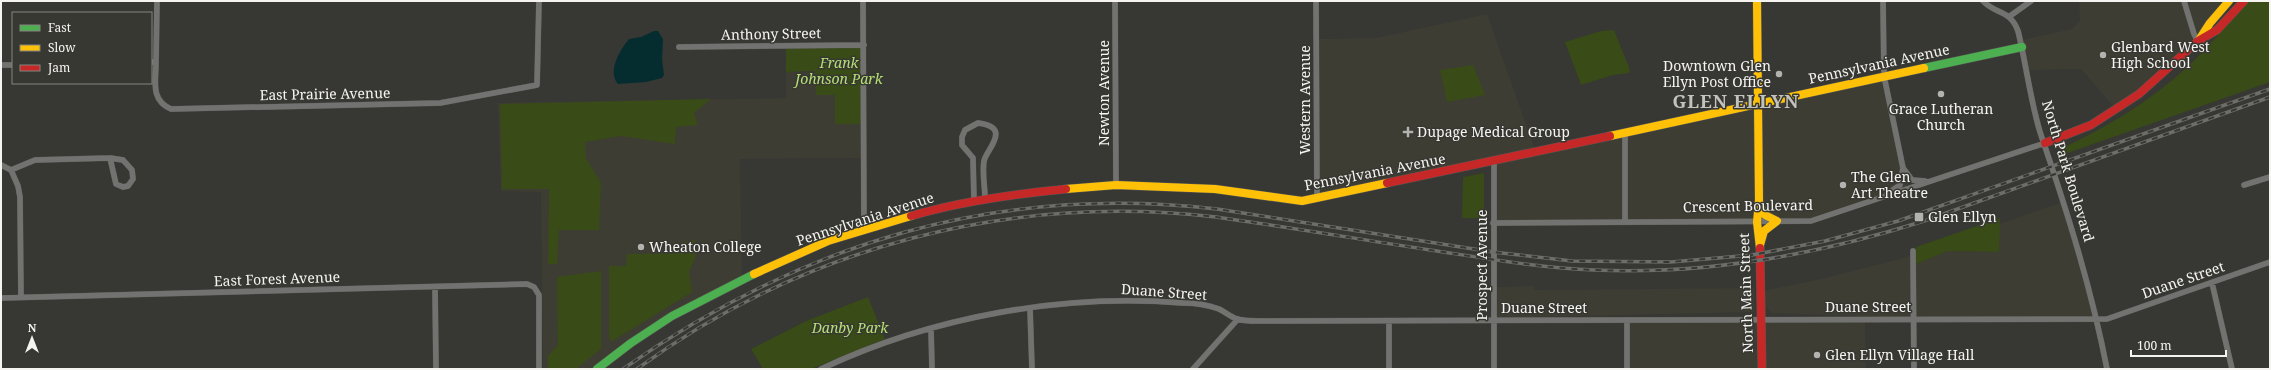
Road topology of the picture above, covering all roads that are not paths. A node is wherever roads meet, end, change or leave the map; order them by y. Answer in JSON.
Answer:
{"nodes":[{"id":1,"x":157,"y":1,"type":"edge"},
{"id":2,"x":539,"y":1,"type":"edge"},
{"id":3,"x":864,"y":1,"type":"edge"},
{"id":4,"x":1115,"y":1,"type":"edge"},
{"id":5,"x":1316,"y":1,"type":"edge"},
{"id":6,"x":1757,"y":1,"type":"edge"},
{"id":7,"x":1883,"y":1,"type":"edge"},
{"id":8,"x":1983,"y":1,"type":"edge"},
{"id":9,"x":2031,"y":1,"type":"edge"},
{"id":10,"x":2184,"y":1,"type":"edge"},
{"id":11,"x":2230,"y":1,"type":"edge"},
{"id":12,"x":2244,"y":1,"type":"edge"},
{"id":13,"x":2010,"y":16,"type":"junction"},
{"id":14,"x":2198,"y":41,"type":"junction"},
{"id":15,"x":864,"y":45,"type":"junction"},
{"id":16,"x":679,"y":47,"type":"dead end"},
{"id":17,"x":2022,"y":47,"type":"junction"},
{"id":18,"x":154,"y":62,"type":"edge"},
{"id":19,"x":1,"y":65,"type":"edge"},
{"id":20,"x":12,"y":65,"type":"edge"},
{"id":21,"x":1884,"y":76,"type":"junction"},
{"id":22,"x":1759,"y":104,"type":"junction"},
{"id":23,"x":1626,"y":133,"type":"junction"},
{"id":24,"x":2045,"y":143,"type":"junction"},
{"id":25,"x":110,"y":158,"type":"junction"},
{"id":26,"x":1494,"y":162,"type":"junction"},
{"id":27,"x":1,"y":165,"type":"edge"},
{"id":28,"x":1903,"y":168,"type":"junction"},
{"id":29,"x":10,"y":170,"type":"junction"},
{"id":30,"x":2270,"y":176,"type":"edge"},
{"id":31,"x":1928,"y":181,"type":"junction"},
{"id":32,"x":1116,"y":185,"type":"junction"},
{"id":33,"x":2244,"y":185,"type":"dead end"},
{"id":34,"x":985,"y":198,"type":"junction"},
{"id":35,"x":1317,"y":198,"type":"junction"},
{"id":36,"x":1879,"y":198,"type":"junction"},
{"id":37,"x":974,"y":201,"type":"junction"},
{"id":38,"x":1759,"y":202,"type":"junction"},
{"id":39,"x":1625,"y":221,"type":"junction"},
{"id":40,"x":1777,"y":221,"type":"junction"},
{"id":41,"x":1757,"y":222,"type":"junction"},
{"id":42,"x":1493,"y":223,"type":"junction"},
{"id":43,"x":864,"y":229,"type":"junction"},
{"id":44,"x":1760,"y":246,"type":"junction"},
{"id":45,"x":1913,"y":251,"type":"dead end"},
{"id":46,"x":2270,"y":262,"type":"edge"},
{"id":47,"x":2212,"y":283,"type":"junction"},
{"id":48,"x":435,"y":287,"type":"junction"},
{"id":49,"x":1,"y":298,"type":"edge"},
{"id":50,"x":21,"y":298,"type":"junction"},
{"id":51,"x":1030,"y":308,"type":"junction"},
{"id":52,"x":2097,"y":318,"type":"junction"},
{"id":53,"x":1238,"y":319,"type":"junction"},
{"id":54,"x":1761,"y":319,"type":"junction"},
{"id":55,"x":1913,"y":319,"type":"junction"},
{"id":56,"x":1627,"y":320,"type":"junction"},
{"id":57,"x":1389,"y":321,"type":"junction"},
{"id":58,"x":1494,"y":321,"type":"junction"},
{"id":59,"x":931,"y":329,"type":"junction"},
{"id":60,"x":830,"y":367,"type":"edge"},
{"id":61,"x":436,"y":369,"type":"edge"},
{"id":62,"x":539,"y":369,"type":"edge"},
{"id":63,"x":597,"y":369,"type":"edge"},
{"id":64,"x":821,"y":369,"type":"edge"},
{"id":65,"x":932,"y":369,"type":"edge"},
{"id":66,"x":1032,"y":369,"type":"edge"},
{"id":67,"x":1193,"y":369,"type":"edge"},
{"id":68,"x":1390,"y":369,"type":"edge"},
{"id":69,"x":1494,"y":369,"type":"edge"},
{"id":70,"x":1627,"y":369,"type":"edge"},
{"id":71,"x":1762,"y":369,"type":"edge"},
{"id":72,"x":1914,"y":369,"type":"edge"},
{"id":73,"x":2107,"y":369,"type":"edge"},
{"id":74,"x":2232,"y":369,"type":"edge"}],
"edges":[{"from":1,"to":18,"type":"street"},
{"from":2,"to":18,"type":"street","name":"East Prairie Avenue"},
{"from":3,"to":15,"type":"street"},
{"from":4,"to":32,"type":"street","name":"Newton Avenue"},
{"from":5,"to":35,"type":"street","name":"Western Avenue"},
{"from":6,"to":22,"type":"street","name":"North Main Street"},
{"from":7,"to":21,"type":"street"},
{"from":8,"to":13,"type":"street"},
{"from":9,"to":13,"type":"street"},
{"from":10,"to":14,"type":"street"},
{"from":11,"to":14,"type":"street","name":"Crescent Boulevard"},
{"from":12,"to":14,"type":"street","name":"Crescent Boulevard"},
{"from":13,"to":17,"type":"street","name":"North Park Boulevard"},
{"from":14,"to":24,"type":"street","name":"Crescent Boulevard"},
{"from":15,"to":16,"type":"street","name":"Anthony Street"},
{"from":15,"to":43,"type":"street"},
{"from":17,"to":21,"type":"street","name":"Pennsylvania Avenue"},
{"from":17,"to":24,"type":"street","name":"North Park Boulevard"},
{"from":19,"to":20,"type":"street"},
{"from":21,"to":22,"type":"street","name":"Pennsylvania Avenue"},
{"from":21,"to":28,"type":"street"},
{"from":22,"to":23,"type":"street","name":"Pennsylvania Avenue"},
{"from":22,"to":38,"type":"street","name":"North Main Street"},
{"from":23,"to":26,"type":"street","name":"Pennsylvania Avenue"},
{"from":23,"to":39,"type":"street"},
{"from":24,"to":31,"type":"street","name":"Crescent Boulevard"},
{"from":24,"to":52,"type":"street","name":"North Park Boulevard"},
{"from":25,"to":25,"type":"street"},
{"from":25,"to":29,"type":"street"},
{"from":26,"to":35,"type":"street","name":"Pennsylvania Avenue"},
{"from":26,"to":42,"type":"street","name":"Prospect Avenue"},
{"from":27,"to":29,"type":"street"},
{"from":28,"to":31,"type":"street"},
{"from":28,"to":36,"type":"street"},
{"from":29,"to":50,"type":"street"},
{"from":30,"to":33,"type":"street"},
{"from":31,"to":36,"type":"street","name":"Crescent Boulevard"},
{"from":32,"to":34,"type":"street","name":"Pennsylvania Avenue"},
{"from":32,"to":35,"type":"street","name":"Pennsylvania Avenue"},
{"from":34,"to":37,"type":"street","name":"Pennsylvania Avenue"},
{"from":34,"to":37,"type":"street"},
{"from":36,"to":40,"type":"street","name":"Crescent Boulevard"},
{"from":37,"to":43,"type":"street","name":"Pennsylvania Avenue"},
{"from":38,"to":40,"type":"street"},
{"from":38,"to":41,"type":"street","name":"North Main Street"},
{"from":39,"to":41,"type":"street","name":"Crescent Boulevard"},
{"from":39,"to":42,"type":"street","name":"Crescent Boulevard"},
{"from":40,"to":41,"type":"street","name":"Crescent Boulevard"},
{"from":40,"to":44,"type":"street"},
{"from":41,"to":44,"type":"street","name":"North Main Street"},
{"from":42,"to":58,"type":"street","name":"Prospect Avenue"},
{"from":43,"to":63,"type":"street","name":"Pennsylvania Avenue"},
{"from":44,"to":54,"type":"street","name":"North Main Street"},
{"from":45,"to":55,"type":"street"},
{"from":46,"to":47,"type":"street","name":"Duane Street"},
{"from":47,"to":52,"type":"street","name":"Duane Street"},
{"from":47,"to":74,"type":"street"},
{"from":48,"to":50,"type":"street","name":"East Forest Avenue"},
{"from":48,"to":61,"type":"street"},
{"from":48,"to":62,"type":"street","name":"East Forest Avenue"},
{"from":49,"to":50,"type":"street","name":"East Forest Avenue"},
{"from":51,"to":53,"type":"street","name":"Duane Street"},
{"from":51,"to":59,"type":"street","name":"Duane Street"},
{"from":51,"to":66,"type":"street"},
{"from":52,"to":55,"type":"street","name":"Duane Street"},
{"from":52,"to":73,"type":"street","name":"North Park Boulevard"},
{"from":53,"to":57,"type":"street","name":"Duane Street"},
{"from":53,"to":67,"type":"street"},
{"from":54,"to":55,"type":"street","name":"Duane Street"},
{"from":54,"to":56,"type":"street","name":"Duane Street"},
{"from":54,"to":71,"type":"street","name":"North Main Street"},
{"from":55,"to":72,"type":"street"},
{"from":56,"to":58,"type":"street","name":"Duane Street"},
{"from":56,"to":70,"type":"street"},
{"from":57,"to":58,"type":"street","name":"Duane Street"},
{"from":57,"to":68,"type":"street"},
{"from":58,"to":69,"type":"street","name":"Prospect Avenue"},
{"from":59,"to":60,"type":"street","name":"Duane Street"},
{"from":59,"to":65,"type":"street"},
{"from":60,"to":64,"type":"street","name":"Duane Street"}]}
